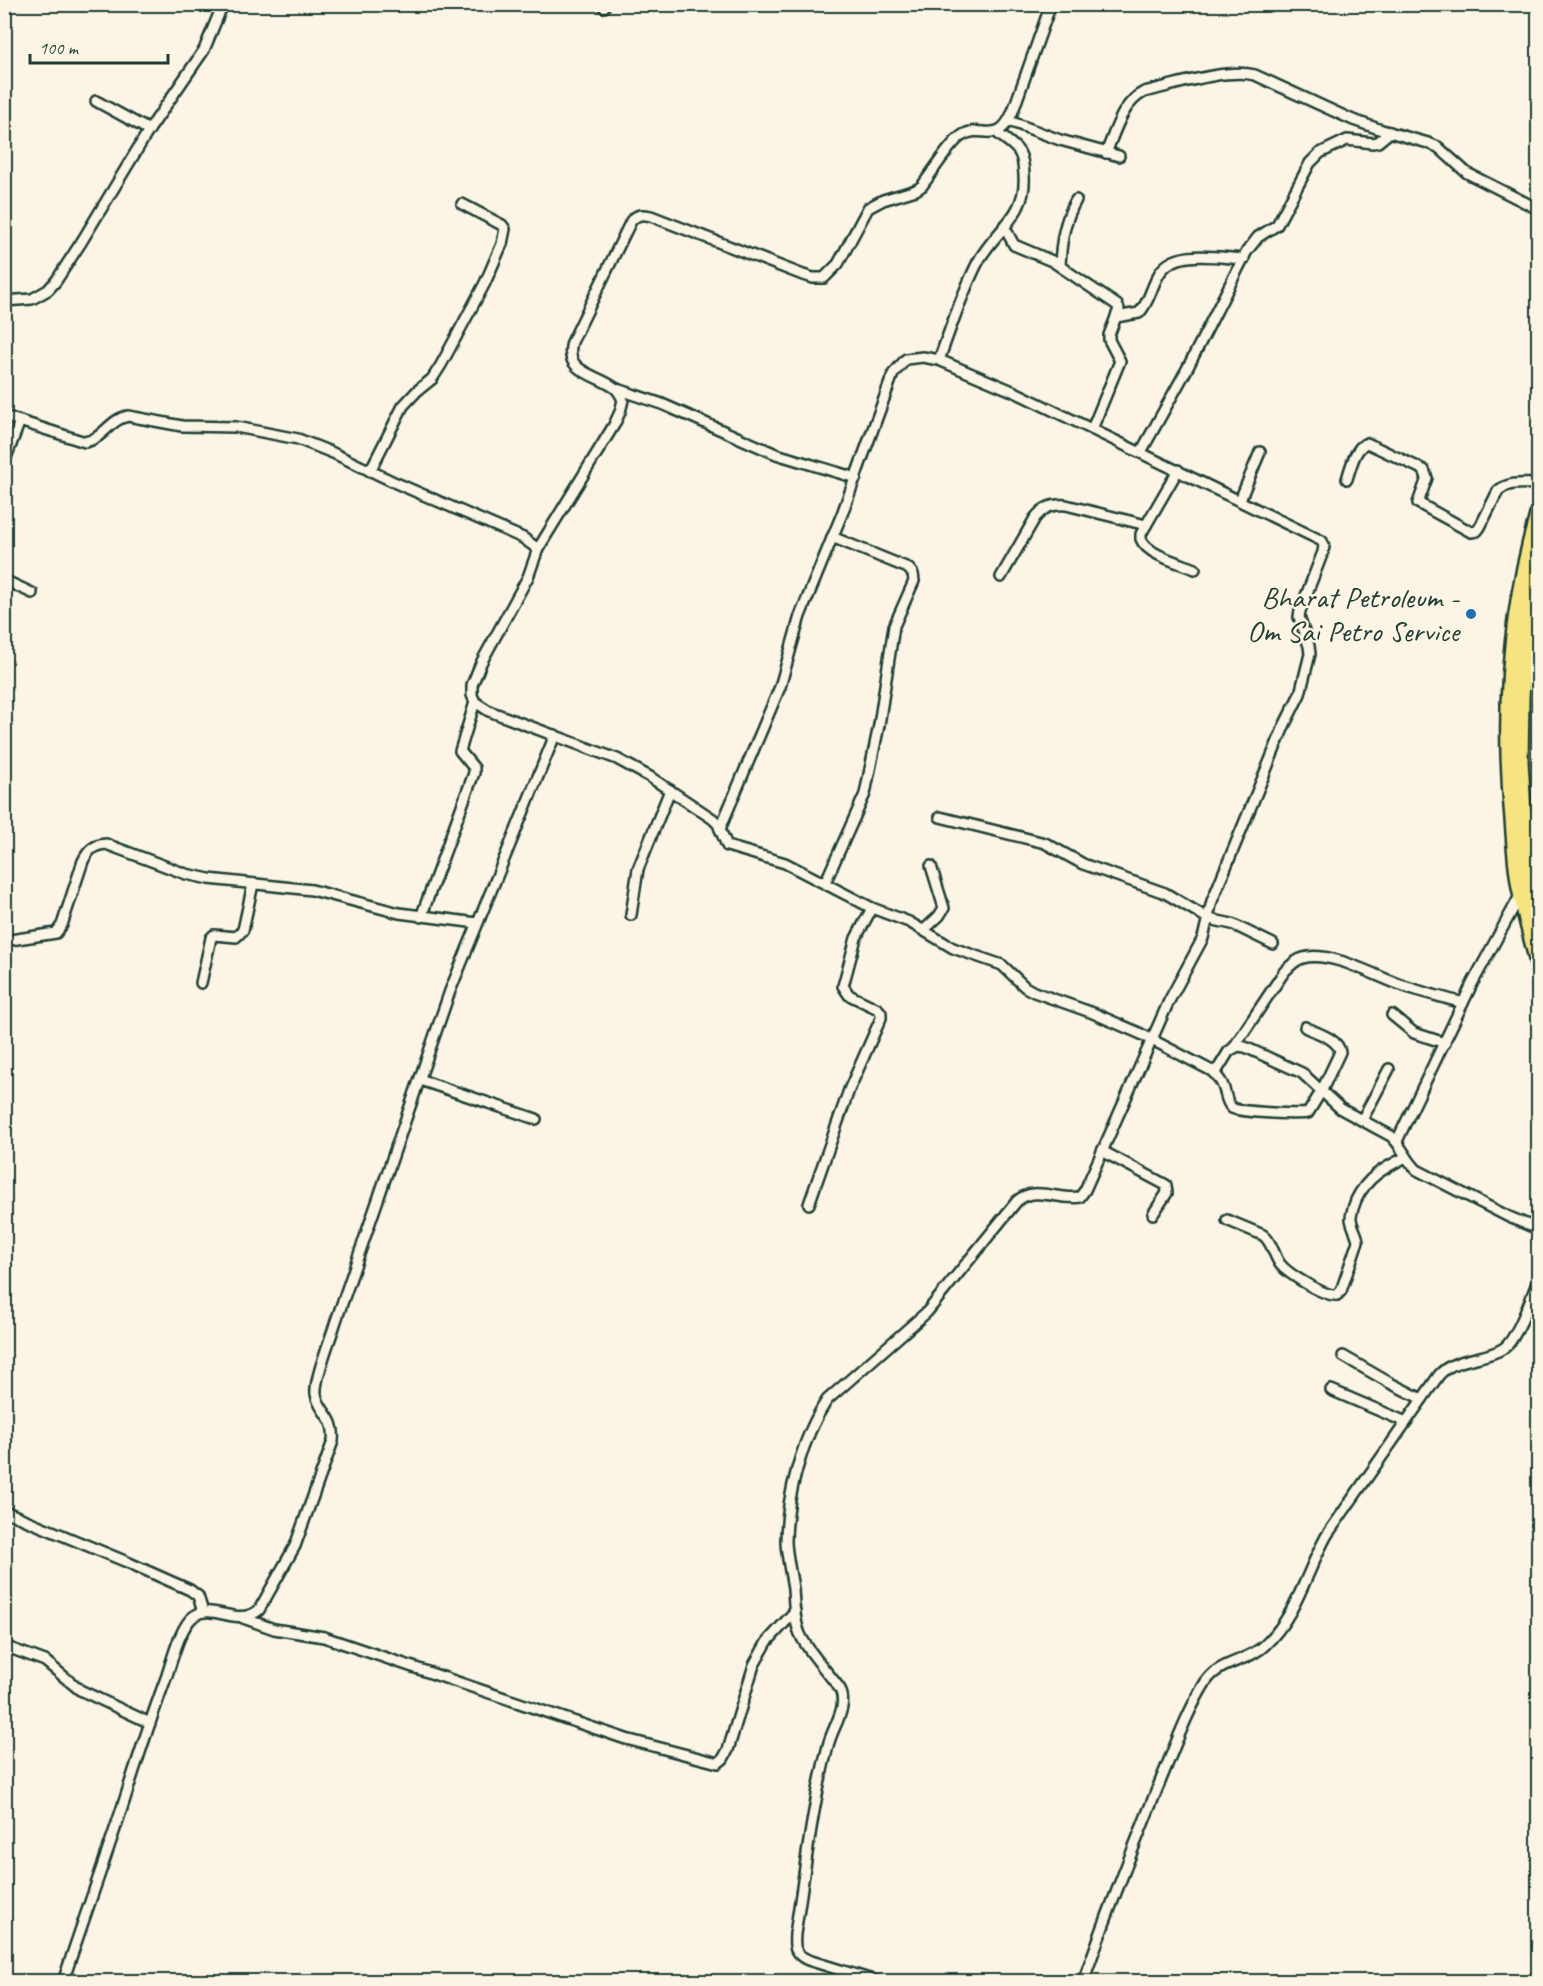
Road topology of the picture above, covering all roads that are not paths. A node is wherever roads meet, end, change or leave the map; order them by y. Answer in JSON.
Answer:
{"nodes":[{"id":1,"x":223,"y":4,"type":"edge"},
{"id":2,"x":1051,"y":4,"type":"edge"},
{"id":3,"x":96,"y":101,"type":"dead end"},
{"id":4,"x":1009,"y":121,"type":"junction"},
{"id":5,"x":149,"y":130,"type":"junction"},
{"id":6,"x":996,"y":132,"type":"junction"},
{"id":7,"x":1390,"y":132,"type":"junction"},
{"id":8,"x":1106,"y":153,"type":"junction"},
{"id":9,"x":1119,"y":156,"type":"dead end"},
{"id":10,"x":1076,"y":200,"type":"dead end"},
{"id":11,"x":462,"y":204,"type":"dead end"},
{"id":12,"x":1539,"y":209,"type":"edge"},
{"id":13,"x":1005,"y":226,"type":"junction"},
{"id":14,"x":1244,"y":259,"type":"junction"},
{"id":15,"x":1060,"y":266,"type":"junction"},
{"id":16,"x":4,"y":301,"type":"edge"},
{"id":17,"x":1116,"y":317,"type":"junction"},
{"id":18,"x":939,"y":360,"type":"junction"},
{"id":19,"x":617,"y":389,"type":"junction"},
{"id":20,"x":4,"y":416,"type":"edge"},
{"id":21,"x":20,"y":421,"type":"junction"},
{"id":22,"x":1092,"y":429,"type":"junction"},
{"id":23,"x":1141,"y":452,"type":"junction"},
{"id":24,"x":1260,"y":452,"type":"dead end"},
{"id":25,"x":4,"y":463,"type":"edge"},
{"id":26,"x":1178,"y":470,"type":"junction"},
{"id":27,"x":370,"y":471,"type":"junction"},
{"id":28,"x":855,"y":478,"type":"junction"},
{"id":29,"x":1347,"y":479,"type":"dead end"},
{"id":30,"x":1539,"y":484,"type":"edge"},
{"id":31,"x":1240,"y":500,"type":"junction"},
{"id":32,"x":1539,"y":515,"type":"edge"},
{"id":33,"x":1146,"y":525,"type":"junction"},
{"id":34,"x":832,"y":537,"type":"junction"},
{"id":35,"x":538,"y":549,"type":"junction"},
{"id":36,"x":1539,"y":561,"type":"edge"},
{"id":37,"x":1195,"y":569,"type":"dead end"},
{"id":38,"x":1001,"y":577,"type":"dead end"},
{"id":39,"x":4,"y":580,"type":"edge"},
{"id":40,"x":32,"y":592,"type":"dead end"},
{"id":41,"x":475,"y":702,"type":"junction"},
{"id":42,"x":555,"y":735,"type":"junction"},
{"id":43,"x":670,"y":790,"type":"junction"},
{"id":44,"x":940,"y":817,"type":"dead end"},
{"id":45,"x":720,"y":829,"type":"junction"},
{"id":46,"x":932,"y":866,"type":"dead end"},
{"id":47,"x":825,"y":883,"type":"junction"},
{"id":48,"x":252,"y":884,"type":"junction"},
{"id":49,"x":1521,"y":894,"type":"junction"},
{"id":50,"x":872,"y":908,"type":"junction"},
{"id":51,"x":631,"y":915,"type":"dead end"},
{"id":52,"x":421,"y":916,"type":"junction"},
{"id":53,"x":1209,"y":918,"type":"junction"},
{"id":54,"x":477,"y":923,"type":"junction"},
{"id":55,"x":1539,"y":923,"type":"edge"},
{"id":56,"x":924,"y":930,"type":"junction"},
{"id":57,"x":4,"y":941,"type":"edge"},
{"id":58,"x":1273,"y":944,"type":"dead end"},
{"id":59,"x":1539,"y":963,"type":"edge"},
{"id":60,"x":201,"y":982,"type":"dead end"},
{"id":61,"x":1463,"y":1003,"type":"junction"},
{"id":62,"x":1392,"y":1015,"type":"dead end"},
{"id":63,"x":1305,"y":1027,"type":"dead end"},
{"id":64,"x":1153,"y":1039,"type":"junction"},
{"id":65,"x":1445,"y":1043,"type":"junction"},
{"id":66,"x":1234,"y":1047,"type":"junction"},
{"id":67,"x":1389,"y":1069,"type":"dead end"},
{"id":68,"x":1212,"y":1071,"type":"junction"},
{"id":69,"x":420,"y":1080,"type":"junction"},
{"id":70,"x":1322,"y":1090,"type":"junction"},
{"id":71,"x":536,"y":1119,"type":"dead end"},
{"id":72,"x":1362,"y":1120,"type":"junction"},
{"id":73,"x":1397,"y":1141,"type":"junction"},
{"id":74,"x":1102,"y":1151,"type":"junction"},
{"id":75,"x":1406,"y":1157,"type":"junction"},
{"id":76,"x":809,"y":1204,"type":"dead end"},
{"id":77,"x":1153,"y":1214,"type":"dead end"},
{"id":78,"x":1227,"y":1220,"type":"dead end"},
{"id":79,"x":1539,"y":1229,"type":"edge"},
{"id":80,"x":1539,"y":1280,"type":"edge"},
{"id":81,"x":1343,"y":1356,"type":"dead end"},
{"id":82,"x":1331,"y":1390,"type":"dead end"},
{"id":83,"x":1422,"y":1399,"type":"junction"},
{"id":84,"x":1406,"y":1422,"type":"junction"},
{"id":85,"x":4,"y":1511,"type":"edge"},
{"id":86,"x":795,"y":1611,"type":"junction"},
{"id":87,"x":203,"y":1612,"type":"junction"},
{"id":88,"x":240,"y":1617,"type":"junction"},
{"id":89,"x":4,"y":1646,"type":"edge"},
{"id":90,"x":150,"y":1723,"type":"junction"},
{"id":91,"x":63,"y":1982,"type":"edge"},
{"id":92,"x":879,"y":1982,"type":"edge"},
{"id":93,"x":1083,"y":1982,"type":"edge"}],
"edges":[{"from":1,"to":5,"type":"street"},
{"from":2,"to":4,"type":"street"},
{"from":3,"to":5,"type":"street"},
{"from":4,"to":6,"type":"street"},
{"from":4,"to":8,"type":"street"},
{"from":5,"to":16,"type":"street"},
{"from":6,"to":13,"type":"street"},
{"from":6,"to":19,"type":"street"},
{"from":7,"to":8,"type":"street"},
{"from":7,"to":12,"type":"street"},
{"from":7,"to":14,"type":"street"},
{"from":8,"to":9,"type":"street"},
{"from":10,"to":15,"type":"street"},
{"from":11,"to":27,"type":"street"},
{"from":13,"to":15,"type":"street"},
{"from":13,"to":18,"type":"street"},
{"from":14,"to":17,"type":"street"},
{"from":14,"to":23,"type":"street"},
{"from":15,"to":17,"type":"street"},
{"from":17,"to":22,"type":"street"},
{"from":18,"to":22,"type":"street"},
{"from":18,"to":28,"type":"street"},
{"from":19,"to":28,"type":"street"},
{"from":19,"to":35,"type":"street"},
{"from":20,"to":21,"type":"street"},
{"from":21,"to":25,"type":"street"},
{"from":21,"to":27,"type":"street"},
{"from":22,"to":23,"type":"street"},
{"from":23,"to":26,"type":"street"},
{"from":24,"to":31,"type":"street"},
{"from":26,"to":31,"type":"street"},
{"from":26,"to":33,"type":"street"},
{"from":27,"to":35,"type":"street"},
{"from":28,"to":34,"type":"street"},
{"from":29,"to":30,"type":"street"},
{"from":31,"to":53,"type":"street"},
{"from":32,"to":49,"type":"highway"},
{"from":33,"to":37,"type":"street"},
{"from":33,"to":38,"type":"street"},
{"from":34,"to":45,"type":"street"},
{"from":34,"to":47,"type":"street"},
{"from":35,"to":41,"type":"street"},
{"from":36,"to":55,"type":"highway"},
{"from":39,"to":40,"type":"street"},
{"from":41,"to":42,"type":"street"},
{"from":41,"to":52,"type":"street"},
{"from":42,"to":43,"type":"street"},
{"from":42,"to":54,"type":"street"},
{"from":43,"to":45,"type":"street"},
{"from":43,"to":51,"type":"street"},
{"from":44,"to":53,"type":"street"},
{"from":45,"to":47,"type":"street"},
{"from":46,"to":56,"type":"street"},
{"from":47,"to":50,"type":"street"},
{"from":48,"to":52,"type":"street"},
{"from":48,"to":57,"type":"street"},
{"from":48,"to":60,"type":"street"},
{"from":49,"to":59,"type":"highway"},
{"from":49,"to":61,"type":"street"},
{"from":50,"to":56,"type":"street"},
{"from":50,"to":76,"type":"street"},
{"from":52,"to":54,"type":"street"},
{"from":53,"to":58,"type":"street"},
{"from":53,"to":64,"type":"street"},
{"from":54,"to":69,"type":"street"},
{"from":56,"to":64,"type":"street"},
{"from":61,"to":65,"type":"street"},
{"from":61,"to":66,"type":"street"},
{"from":62,"to":65,"type":"street"},
{"from":63,"to":70,"type":"street"},
{"from":64,"to":68,"type":"street"},
{"from":64,"to":74,"type":"street"},
{"from":65,"to":73,"type":"street"},
{"from":66,"to":68,"type":"street"},
{"from":66,"to":70,"type":"street"},
{"from":67,"to":72,"type":"street"},
{"from":68,"to":70,"type":"street"},
{"from":69,"to":71,"type":"street"},
{"from":69,"to":88,"type":"street"},
{"from":70,"to":72,"type":"street"},
{"from":72,"to":73,"type":"street"},
{"from":73,"to":75,"type":"street"},
{"from":74,"to":77,"type":"street"},
{"from":74,"to":86,"type":"street"},
{"from":75,"to":78,"type":"street"},
{"from":75,"to":79,"type":"street"},
{"from":80,"to":83,"type":"street"},
{"from":81,"to":83,"type":"street"},
{"from":82,"to":84,"type":"street"},
{"from":83,"to":84,"type":"street"},
{"from":84,"to":93,"type":"street"},
{"from":85,"to":87,"type":"street"},
{"from":86,"to":88,"type":"street"},
{"from":86,"to":92,"type":"street"},
{"from":87,"to":88,"type":"street"},
{"from":87,"to":90,"type":"street"},
{"from":89,"to":90,"type":"street"},
{"from":90,"to":91,"type":"street"}]}
